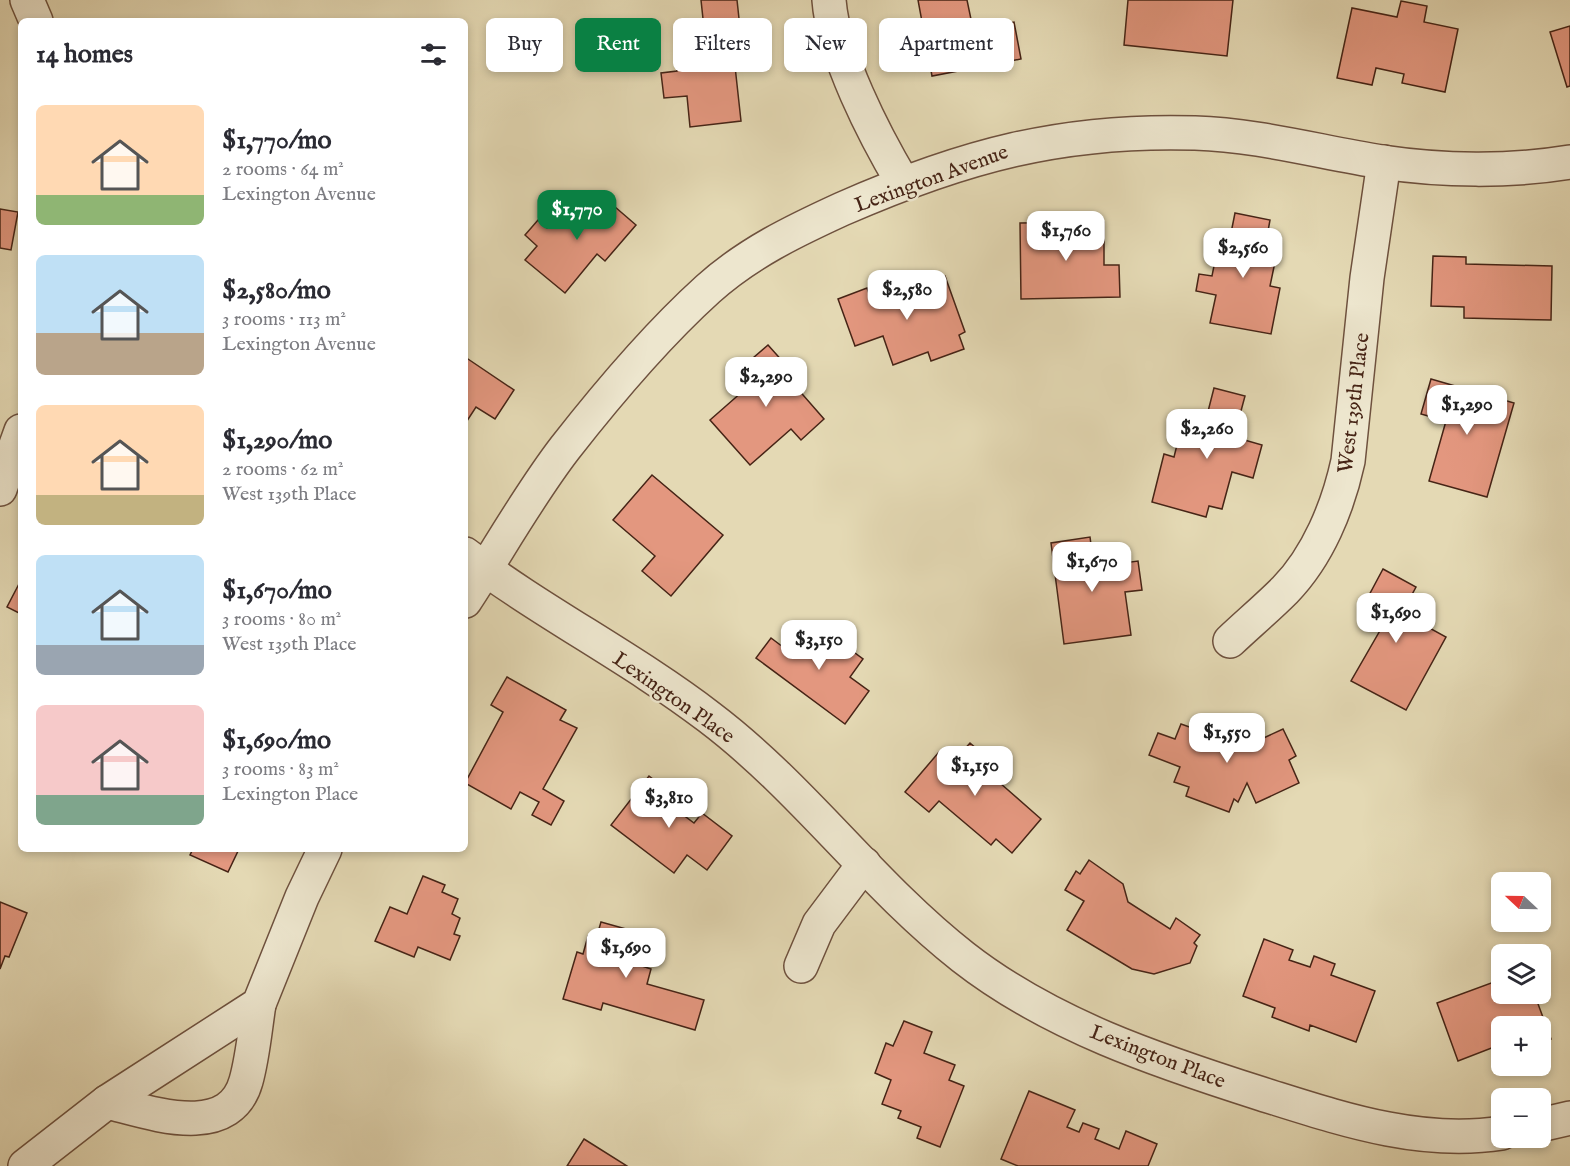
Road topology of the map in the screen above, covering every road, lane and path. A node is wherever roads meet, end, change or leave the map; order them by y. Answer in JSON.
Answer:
{"nodes":[{"id":1,"x":27,"y":0,"type":"edge"},
{"id":2,"x":829,"y":0,"type":"edge"},
{"id":3,"x":35,"y":18,"type":"edge"},
{"id":4,"x":1384,"y":162,"type":"junction"},
{"id":5,"x":1570,"y":162,"type":"edge"},
{"id":6,"x":903,"y":183,"type":"junction"},
{"id":7,"x":18,"y":439,"type":"edge"},
{"id":8,"x":0,"y":489,"type":"edge"},
{"id":9,"x":476,"y":562,"type":"edge"},
{"id":10,"x":468,"y":590,"type":"edge"},
{"id":11,"x":1230,"y":641,"type":"dead end"},
{"id":12,"x":324,"y":852,"type":"edge"},
{"id":13,"x":864,"y":864,"type":"junction"},
{"id":14,"x":801,"y":966,"type":"dead end"},
{"id":15,"x":260,"y":1004,"type":"junction"},
{"id":16,"x":107,"y":1102,"type":"junction"},
{"id":17,"x":1570,"y":1118,"type":"edge"},
{"id":18,"x":1551,"y":1122,"type":"edge"},
{"id":19,"x":1491,"y":1134,"type":"edge"},
{"id":20,"x":25,"y":1166,"type":"edge"}],
"edges":[{"from":1,"to":3,"type":"street"},
{"from":2,"to":6,"type":"street"},
{"from":4,"to":5,"type":"street","name":"Lexington Avenue"},
{"from":4,"to":6,"type":"street","name":"Lexington Avenue"},
{"from":4,"to":11,"type":"street","name":"West 139th Place"},
{"from":6,"to":9,"type":"street","name":"Lexington Avenue"},
{"from":7,"to":8,"type":"street"},
{"from":9,"to":10,"type":"street","name":"Lexington Avenue"},
{"from":9,"to":13,"type":"street","name":"Lexington Place"},
{"from":12,"to":15,"type":"street"},
{"from":13,"to":14,"type":"street"},
{"from":13,"to":19,"type":"street","name":"Lexington Place"},
{"from":15,"to":16,"type":"street"},
{"from":15,"to":16,"type":"street"},
{"from":16,"to":20,"type":"street"},
{"from":17,"to":18,"type":"street"}]}
